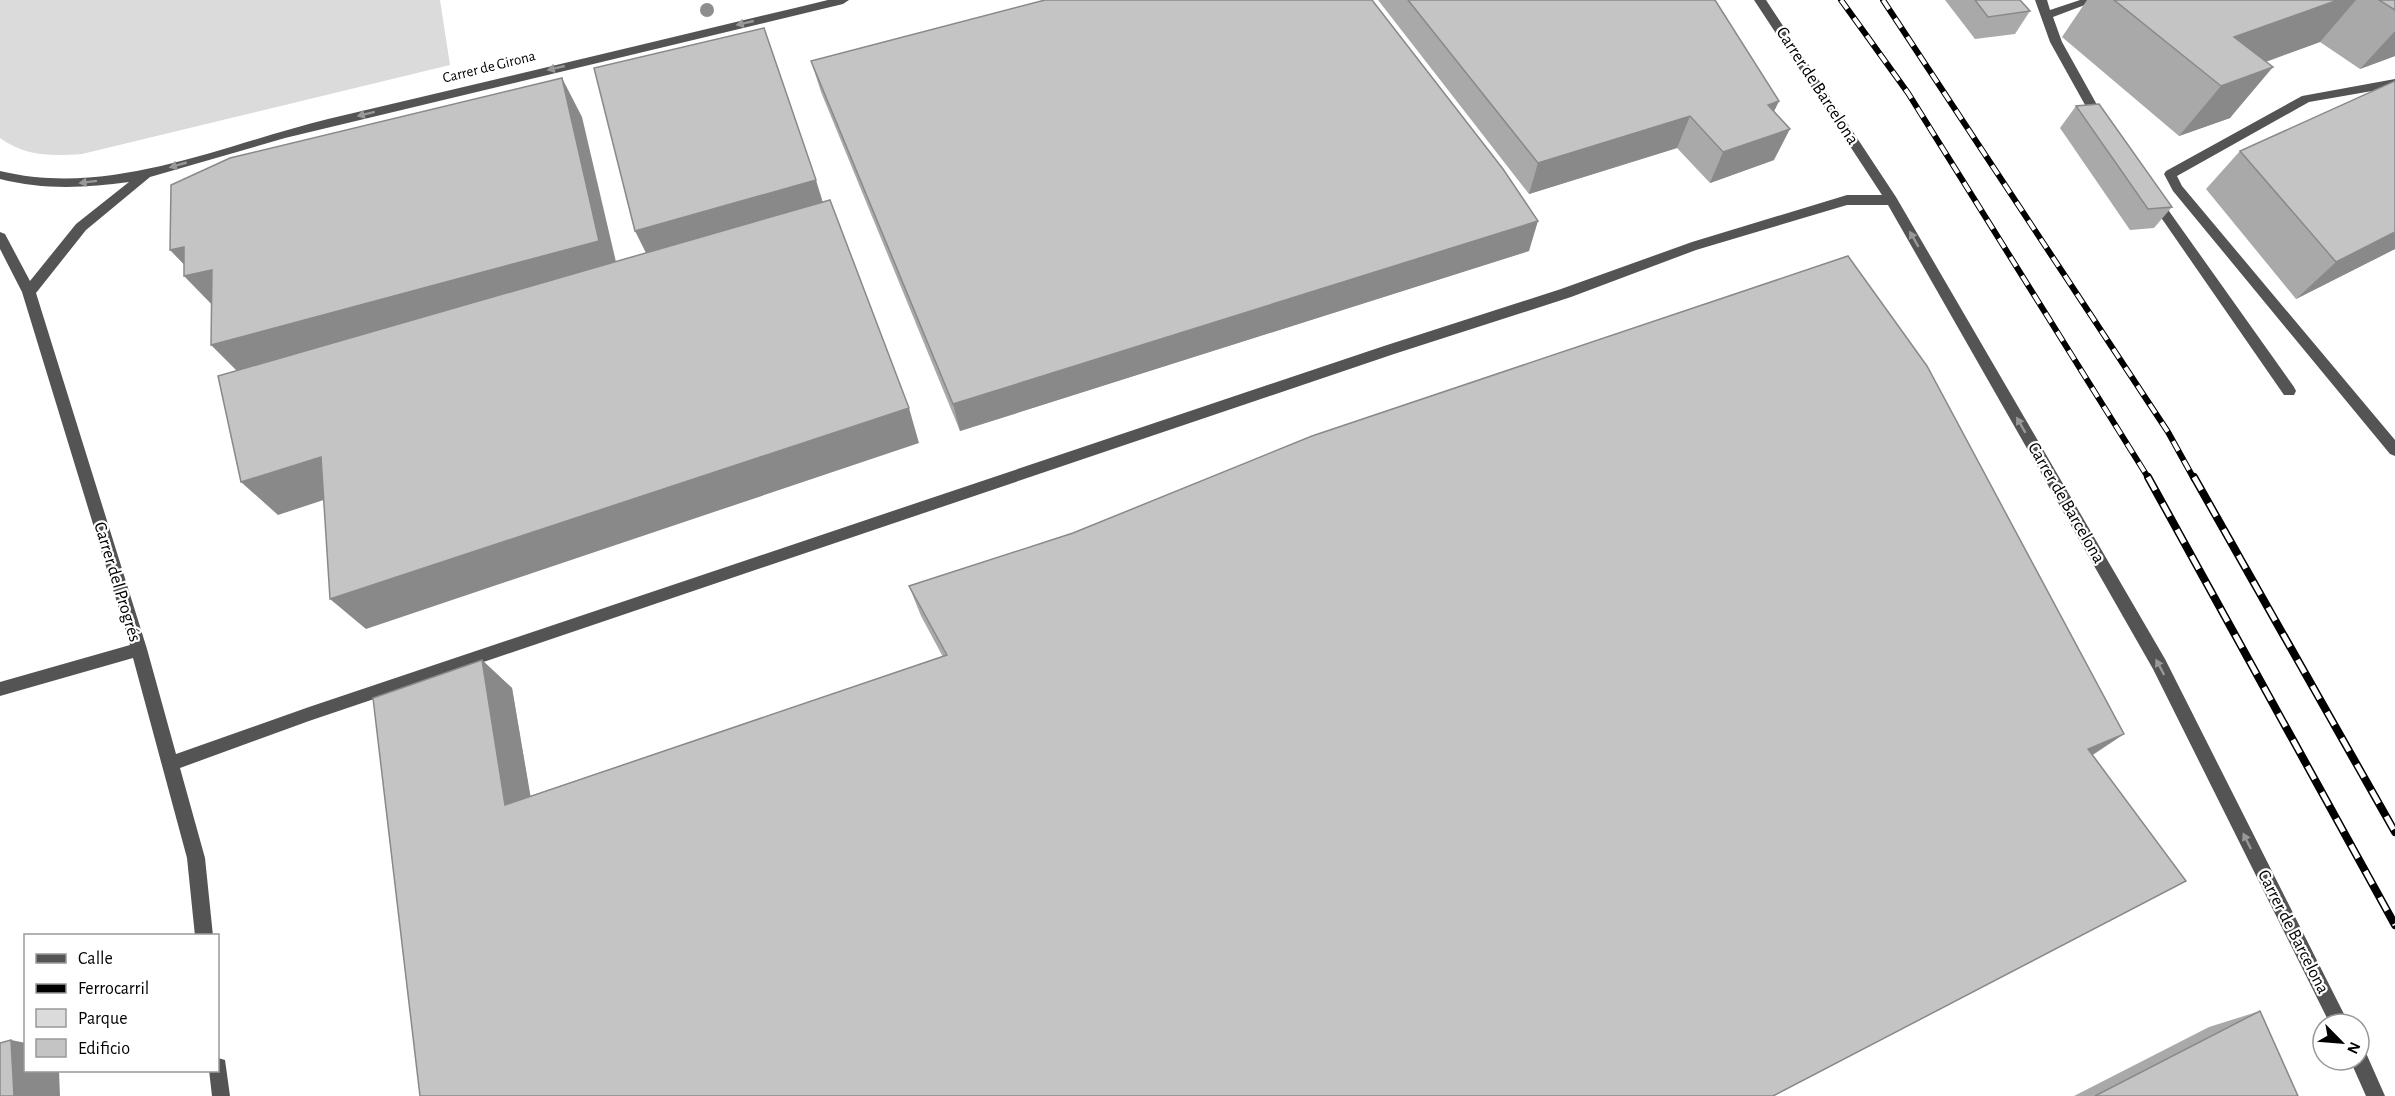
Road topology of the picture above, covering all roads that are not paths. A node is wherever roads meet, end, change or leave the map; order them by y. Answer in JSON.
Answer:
{"nodes":[{"id":1,"x":777,"y":0,"type":"edge"},
{"id":2,"x":843,"y":0,"type":"edge"},
{"id":3,"x":1760,"y":0,"type":"edge"},
{"id":4,"x":2041,"y":0,"type":"edge"},
{"id":5,"x":2089,"y":1,"type":"edge"},
{"id":6,"x":781,"y":15,"type":"junction"},
{"id":7,"x":2047,"y":15,"type":"junction"},
{"id":8,"x":2395,"y":83,"type":"edge"},
{"id":9,"x":2104,"y":128,"type":"edge"},
{"id":10,"x":146,"y":174,"type":"junction"},
{"id":11,"x":0,"y":175,"type":"edge"},
{"id":12,"x":2148,"y":190,"type":"edge"},
{"id":13,"x":1892,"y":200,"type":"junction"},
{"id":14,"x":0,"y":237,"type":"edge"},
{"id":15,"x":29,"y":292,"type":"junction"},
{"id":16,"x":2289,"y":391,"type":"dead end"},
{"id":17,"x":2395,"y":450,"type":"edge"},
{"id":18,"x":138,"y":649,"type":"junction"},
{"id":19,"x":0,"y":688,"type":"edge"},
{"id":20,"x":169,"y":764,"type":"junction"},
{"id":21,"x":204,"y":934,"type":"edge"},
{"id":22,"x":2334,"y":1012,"type":"edge"},
{"id":23,"x":219,"y":1072,"type":"edge"},
{"id":24,"x":2365,"y":1072,"type":"edge"},
{"id":25,"x":221,"y":1096,"type":"edge"},
{"id":26,"x":2376,"y":1096,"type":"edge"}],
"edges":[{"from":1,"to":6,"type":"street"},
{"from":2,"to":6,"type":"street","name":"Carrer de Girona"},
{"from":3,"to":13,"type":"street","name":"Carrer de Barcelona"},
{"from":4,"to":7,"type":"street"},
{"from":5,"to":7,"type":"street"},
{"from":6,"to":10,"type":"street","name":"Carrer de Girona","one_way":true},
{"from":7,"to":9,"type":"street"},
{"from":8,"to":17,"type":"street"},
{"from":10,"to":11,"type":"street","name":"Carrer de Girona","one_way":true},
{"from":10,"to":15,"type":"street","name":"Carrer de Girona"},
{"from":12,"to":16,"type":"street"},
{"from":13,"to":20,"type":"street"},
{"from":22,"to":13,"type":"street","name":"Carrer de Barcelona","one_way":true},
{"from":14,"to":15,"type":"street","name":"Carrer del Progrés"},
{"from":15,"to":18,"type":"street","name":"Carrer del Progrés"},
{"from":18,"to":19,"type":"street"},
{"from":18,"to":20,"type":"street","name":"Carrer del Progrés"},
{"from":20,"to":21,"type":"street","name":"Carrer del Progrés"},
{"from":23,"to":25,"type":"street"},
{"from":24,"to":26,"type":"street"}]}
